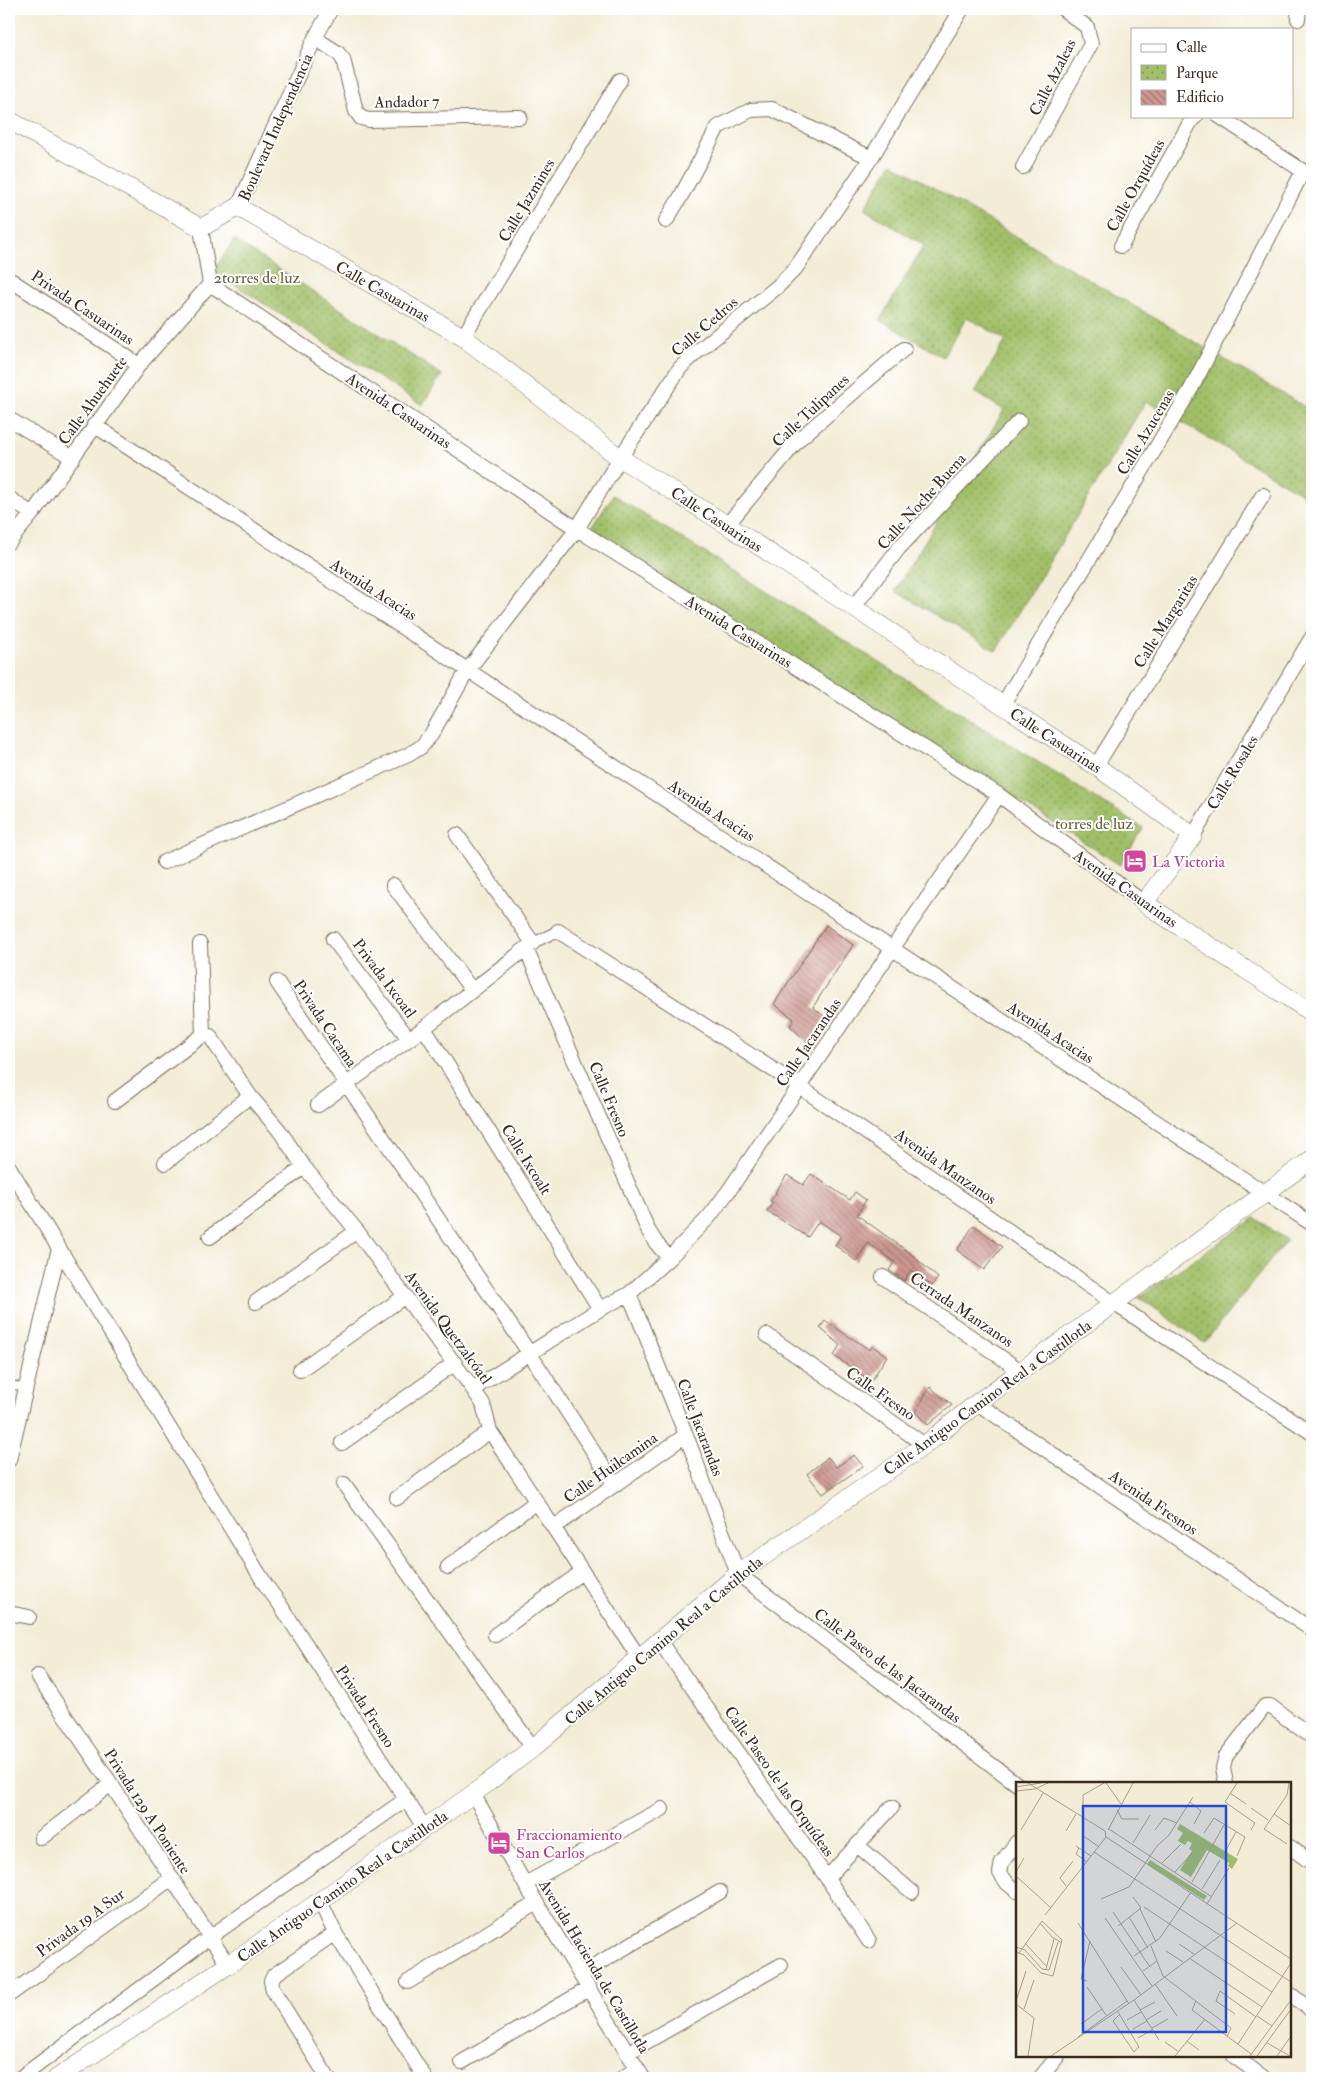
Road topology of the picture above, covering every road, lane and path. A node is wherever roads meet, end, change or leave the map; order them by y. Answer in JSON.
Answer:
{"nodes":[{"id":1,"x":331,"y":9,"type":"edge"},
{"id":2,"x":962,"y":9,"type":"edge"},
{"id":3,"x":1063,"y":9,"type":"edge"},
{"id":4,"x":315,"y":38,"type":"junction"},
{"id":5,"x":620,"y":80,"type":"dead end"},
{"id":6,"x":520,"y":117,"type":"dead end"},
{"id":7,"x":1194,"y":118,"type":"edge"},
{"id":8,"x":1222,"y":118,"type":"edge"},
{"id":9,"x":9,"y":120,"type":"edge"},
{"id":10,"x":871,"y":158,"type":"junction"},
{"id":11,"x":1023,"y":168,"type":"dead end"},
{"id":12,"x":1308,"y":174,"type":"edge"},
{"id":13,"x":238,"y":207,"type":"junction"},
{"id":14,"x":666,"y":221,"type":"dead end"},
{"id":15,"x":201,"y":228,"type":"junction"},
{"id":16,"x":1121,"y":246,"type":"dead end"},
{"id":17,"x":9,"y":279,"type":"edge"},
{"id":18,"x":210,"y":284,"type":"junction"},
{"id":19,"x":463,"y":337,"type":"junction"},
{"id":20,"x":904,"y":349,"type":"dead end"},
{"id":21,"x":138,"y":365,"type":"junction"},
{"id":22,"x":9,"y":419,"type":"edge"},
{"id":23,"x":1019,"y":421,"type":"dead end"},
{"id":24,"x":94,"y":425,"type":"junction"},
{"id":25,"x":72,"y":458,"type":"junction"},
{"id":26,"x":620,"y":458,"type":"junction"},
{"id":27,"x":1263,"y":495,"type":"dead end"},
{"id":28,"x":9,"y":498,"type":"edge"},
{"id":29,"x":32,"y":514,"type":"junction"},
{"id":30,"x":726,"y":525,"type":"junction"},
{"id":31,"x":577,"y":529,"type":"junction"},
{"id":32,"x":9,"y":542,"type":"edge"},
{"id":33,"x":853,"y":608,"type":"junction"},
{"id":34,"x":1312,"y":637,"type":"edge"},
{"id":35,"x":467,"y":671,"type":"junction"},
{"id":36,"x":1003,"y":704,"type":"junction"},
{"id":37,"x":1096,"y":766,"type":"junction"},
{"id":38,"x":999,"y":796,"type":"junction"},
{"id":39,"x":458,"y":835,"type":"dead end"},
{"id":40,"x":1193,"y":836,"type":"junction"},
{"id":41,"x":164,"y":862,"type":"dead end"},
{"id":42,"x":393,"y":885,"type":"dead end"},
{"id":43,"x":1144,"y":903,"type":"junction"},
{"id":44,"x":558,"y":931,"type":"joint"},
{"id":45,"x":333,"y":939,"type":"dead end"},
{"id":46,"x":200,"y":944,"type":"dead end"},
{"id":47,"x":530,"y":946,"type":"junction"},
{"id":48,"x":892,"y":949,"type":"junction"},
{"id":49,"x":277,"y":982,"type":"dead end"},
{"id":50,"x":472,"y":990,"type":"junction"},
{"id":51,"x":1312,"y":1012,"type":"edge"},
{"id":52,"x":424,"y":1028,"type":"junction"},
{"id":53,"x":203,"y":1035,"type":"junction"},
{"id":54,"x":409,"y":1038,"type":"junction"},
{"id":55,"x":347,"y":1084,"type":"junction"},
{"id":56,"x":800,"y":1087,"type":"junction"},
{"id":57,"x":250,"y":1096,"type":"junction"},
{"id":58,"x":115,"y":1101,"type":"dead end"},
{"id":59,"x":318,"y":1105,"type":"dead end"},
{"id":60,"x":1312,"y":1159,"type":"edge"},
{"id":61,"x":165,"y":1163,"type":"dead end"},
{"id":62,"x":9,"y":1167,"type":"edge"},
{"id":63,"x":304,"y":1167,"type":"junction"},
{"id":64,"x":1264,"y":1193,"type":"junction"},
{"id":65,"x":1312,"y":1224,"type":"edge"},
{"id":66,"x":357,"y":1231,"type":"junction"},
{"id":67,"x":210,"y":1237,"type":"dead end"},
{"id":68,"x":59,"y":1248,"type":"junction"},
{"id":69,"x":669,"y":1258,"type":"junction"},
{"id":70,"x":883,"y":1276,"type":"dead end"},
{"id":71,"x":629,"y":1294,"type":"junction"},
{"id":72,"x":405,"y":1296,"type":"junction"},
{"id":73,"x":256,"y":1302,"type":"dead end"},
{"id":74,"x":1115,"y":1304,"type":"junction"},
{"id":75,"x":600,"y":1309,"type":"junction"},
{"id":76,"x":767,"y":1335,"type":"dead end"},
{"id":77,"x":530,"y":1354,"type":"junction"},
{"id":78,"x":454,"y":1363,"type":"junction"},
{"id":79,"x":300,"y":1370,"type":"dead end"},
{"id":80,"x":1021,"y":1371,"type":"junction"},
{"id":81,"x":9,"y":1384,"type":"edge"},
{"id":82,"x":26,"y":1388,"type":"junction"},
{"id":83,"x":473,"y":1389,"type":"junction"},
{"id":84,"x":977,"y":1403,"type":"junction"},
{"id":85,"x":12,"y":1429,"type":"edge"},
{"id":86,"x":490,"y":1431,"type":"junction"},
{"id":87,"x":1312,"y":1433,"type":"edge"},
{"id":88,"x":686,"y":1435,"type":"junction"},
{"id":89,"x":342,"y":1444,"type":"dead end"},
{"id":90,"x":924,"y":1445,"type":"junction"},
{"id":91,"x":9,"y":1460,"type":"edge"},
{"id":92,"x":344,"y":1484,"type":"dead end"},
{"id":93,"x":615,"y":1485,"type":"junction"},
{"id":94,"x":397,"y":1498,"type":"dead end"},
{"id":95,"x":536,"y":1502,"type":"junction"},
{"id":96,"x":554,"y":1528,"type":"junction"},
{"id":97,"x":448,"y":1567,"type":"dead end"},
{"id":98,"x":582,"y":1572,"type":"junction"},
{"id":99,"x":738,"y":1574,"type":"junction"},
{"id":100,"x":9,"y":1613,"type":"edge"},
{"id":101,"x":29,"y":1617,"type":"dead end"},
{"id":102,"x":1312,"y":1630,"type":"edge"},
{"id":103,"x":495,"y":1636,"type":"dead end"},
{"id":104,"x":660,"y":1642,"type":"junction"},
{"id":105,"x":640,"y":1660,"type":"junction"},
{"id":106,"x":38,"y":1676,"type":"dead end"},
{"id":107,"x":1312,"y":1737,"type":"edge"},
{"id":108,"x":533,"y":1748,"type":"junction"},
{"id":109,"x":1226,"y":1782,"type":"edge"},
{"id":110,"x":1016,"y":1783,"type":"edge"},
{"id":111,"x":111,"y":1784,"type":"junction"},
{"id":112,"x":473,"y":1794,"type":"junction"},
{"id":113,"x":405,"y":1800,"type":"junction"},
{"id":114,"x":892,"y":1807,"type":"dead end"},
{"id":115,"x":662,"y":1809,"type":"dead end"},
{"id":116,"x":424,"y":1827,"type":"junction"},
{"id":117,"x":41,"y":1838,"type":"dead end"},
{"id":118,"x":1016,"y":1843,"type":"edge"},
{"id":119,"x":858,"y":1845,"type":"junction"},
{"id":120,"x":1291,"y":1848,"type":"edge"},
{"id":121,"x":1312,"y":1863,"type":"edge"},
{"id":122,"x":172,"y":1878,"type":"junction"},
{"id":123,"x":827,"y":1878,"type":"junction"},
{"id":124,"x":524,"y":1884,"type":"junction"},
{"id":125,"x":1016,"y":1890,"type":"edge"},
{"id":126,"x":720,"y":1892,"type":"dead end"},
{"id":127,"x":912,"y":1892,"type":"dead end"},
{"id":128,"x":320,"y":1901,"type":"junction"},
{"id":129,"x":536,"y":1903,"type":"junction"},
{"id":130,"x":335,"y":1933,"type":"junction"},
{"id":131,"x":210,"y":1937,"type":"junction"},
{"id":132,"x":869,"y":1942,"type":"dead end"},
{"id":133,"x":228,"y":1965,"type":"junction"},
{"id":134,"x":781,"y":1965,"type":"dead end"},
{"id":135,"x":580,"y":1974,"type":"junction"},
{"id":136,"x":408,"y":1982,"type":"dead end"},
{"id":137,"x":588,"y":1988,"type":"junction"},
{"id":138,"x":9,"y":1995,"type":"edge"},
{"id":139,"x":1291,"y":1995,"type":"edge"},
{"id":140,"x":1312,"y":2011,"type":"edge"},
{"id":141,"x":627,"y":2052,"type":"junction"},
{"id":142,"x":1057,"y":2057,"type":"edge"},
{"id":143,"x":1235,"y":2057,"type":"edge"},
{"id":144,"x":462,"y":2062,"type":"dead end"},
{"id":145,"x":640,"y":2074,"type":"edge"},
{"id":146,"x":20,"y":2078,"type":"edge"},
{"id":147,"x":57,"y":2078,"type":"edge"},
{"id":148,"x":328,"y":2078,"type":"edge"},
{"id":149,"x":425,"y":2078,"type":"edge"},
{"id":150,"x":622,"y":2078,"type":"edge"},
{"id":151,"x":1040,"y":2078,"type":"edge"},
{"id":152,"x":1264,"y":2078,"type":"edge"}],
"edges":[{"from":1,"to":4,"type":"street","name":"Boulevard Independencia"},
{"from":2,"to":10,"type":"street","name":"Calle Cedros"},
{"from":3,"to":11,"type":"street","name":"Calle Azaleas"},
{"from":4,"to":6,"type":"street","name":"Andador 7"},
{"from":4,"to":13,"type":"street","name":"Boulevard Independencia"},
{"from":5,"to":19,"type":"street","name":"Calle Jazmines"},
{"from":7,"to":16,"type":"street","name":"Calle Orquídeas"},
{"from":8,"to":12,"type":"street"},
{"from":9,"to":15,"type":"street"},
{"from":10,"to":14,"type":"street"},
{"from":10,"to":26,"type":"street","name":"Calle Cedros"},
{"from":12,"to":36,"type":"street","name":"Calle Azucenas"},
{"from":13,"to":15,"type":"street","name":"Boulevard Independencia"},
{"from":13,"to":19,"type":"street","name":"Calle Casuarinas"},
{"from":15,"to":18,"type":"street"},
{"from":17,"to":21,"type":"street","name":"Privada Casuarinas"},
{"from":18,"to":21,"type":"street","name":"Calle Ahuehuete"},
{"from":18,"to":31,"type":"street","name":"Avenida Casuarinas"},
{"from":19,"to":26,"type":"street","name":"Calle Casuarinas"},
{"from":20,"to":30,"type":"street","name":"Calle Tulipanes"},
{"from":21,"to":24,"type":"street","name":"Calle Ahuehuete"},
{"from":22,"to":25,"type":"street"},
{"from":23,"to":33,"type":"street","name":"Calle Noche Buena"},
{"from":24,"to":25,"type":"street","name":"Calle Ahuehuete"},
{"from":24,"to":35,"type":"street","name":"Avenida Acacias"},
{"from":25,"to":29,"type":"street","name":"Calle Ahuehuete"},
{"from":26,"to":30,"type":"street","name":"Calle Casuarinas"},
{"from":26,"to":31,"type":"street","name":"Calle Cedros"},
{"from":27,"to":37,"type":"street","name":"Calle Margaritas"},
{"from":28,"to":29,"type":"street"},
{"from":29,"to":32,"type":"street","name":"Calle Ahuehuete"},
{"from":30,"to":33,"type":"street","name":"Calle Casuarinas"},
{"from":31,"to":35,"type":"street","name":"Calle Cedros"},
{"from":31,"to":38,"type":"street","name":"Avenida Casuarinas"},
{"from":33,"to":36,"type":"street","name":"Calle Casuarinas"},
{"from":34,"to":40,"type":"street","name":"Calle Rosales"},
{"from":35,"to":41,"type":"street","name":"Calle Cedros"},
{"from":35,"to":48,"type":"street","name":"Avenida Acacias"},
{"from":36,"to":37,"type":"street","name":"Calle Casuarinas"},
{"from":37,"to":40,"type":"street","name":"Calle Casuarinas"},
{"from":38,"to":43,"type":"street","name":"Avenida Casuarinas"},
{"from":38,"to":48,"type":"street","name":"Calle Jacarandas"},
{"from":39,"to":47,"type":"street","name":"Calle Fresno"},
{"from":40,"to":43,"type":"street","name":"Calle Rosales"},
{"from":42,"to":50,"type":"street"},
{"from":43,"to":51,"type":"street","name":"Avenida Casuarinas"},
{"from":44,"to":47,"type":"street"},
{"from":44,"to":56,"type":"street","name":"Avenida Manzanos"},
{"from":45,"to":54,"type":"street","name":"Privada Ixcoatl"},
{"from":46,"to":53,"type":"street"},
{"from":47,"to":50,"type":"street"},
{"from":47,"to":69,"type":"street","name":"Calle Fresno"},
{"from":48,"to":56,"type":"street","name":"Calle Jacarandas"},
{"from":48,"to":64,"type":"street","name":"Avenida Acacias"},
{"from":49,"to":55,"type":"street","name":"Privada Cacama"},
{"from":50,"to":52,"type":"street"},
{"from":52,"to":54,"type":"street"},
{"from":52,"to":75,"type":"street","name":"Calle Ixcoalt"},
{"from":53,"to":57,"type":"street","name":"Avenida Quetzalcóatl"},
{"from":53,"to":58,"type":"street"},
{"from":54,"to":55,"type":"street"},
{"from":55,"to":59,"type":"street"},
{"from":55,"to":77,"type":"street","name":"Privada Cacama"},
{"from":56,"to":69,"type":"street","name":"Calle Jacarandas"},
{"from":56,"to":74,"type":"street","name":"Avenida Manzanos"},
{"from":57,"to":61,"type":"street"},
{"from":57,"to":63,"type":"street","name":"Avenida Quetzalcóatl"},
{"from":60,"to":64,"type":"street","name":"Calle Antiguo Camino Real a Castillotla"},
{"from":62,"to":68,"type":"street","name":"Privada Fresno"},
{"from":63,"to":66,"type":"street","name":"Avenida Quetzalcóatl"},
{"from":63,"to":67,"type":"street"},
{"from":64,"to":65,"type":"street","name":"Avenida Acacias"},
{"from":64,"to":74,"type":"street","name":"Calle Antiguo Camino Real a Castillotla"},
{"from":66,"to":72,"type":"street","name":"Avenida Quetzalcóatl"},
{"from":66,"to":73,"type":"street"},
{"from":68,"to":82,"type":"street"},
{"from":68,"to":113,"type":"street","name":"Privada Fresno"},
{"from":69,"to":71,"type":"street","name":"Calle Jacarandas"},
{"from":70,"to":80,"type":"street","name":"Cerrada Manzanos"},
{"from":71,"to":75,"type":"street","name":"Calle Jacarandas"},
{"from":71,"to":88,"type":"street","name":"Calle Jacarandas"},
{"from":72,"to":78,"type":"street","name":"Avenida Quetzalcóatl"},
{"from":72,"to":79,"type":"street"},
{"from":74,"to":80,"type":"street","name":"Calle Antiguo Camino Real a Castillotla"},
{"from":74,"to":87,"type":"street","name":"Avenida Manzanos"},
{"from":75,"to":77,"type":"street","name":"Calle Jacarandas"},
{"from":76,"to":90,"type":"street","name":"Calle Fresno"},
{"from":77,"to":83,"type":"street","name":"Calle Jacarandas"},
{"from":77,"to":93,"type":"street","name":"Privada Cacama"},
{"from":78,"to":83,"type":"street","name":"Avenida Quetzalcóatl"},
{"from":78,"to":89,"type":"street"},
{"from":80,"to":84,"type":"street","name":"Calle Antiguo Camino Real a Castillotla"},
{"from":81,"to":82,"type":"lane"},
{"from":82,"to":85,"type":"street"},
{"from":83,"to":86,"type":"street","name":"Avenida Quetzalcóatl"},
{"from":84,"to":90,"type":"street","name":"Calle Antiguo Camino Real a Castillotla"},
{"from":84,"to":102,"type":"street","name":"Avenida Fresnos"},
{"from":85,"to":91,"type":"street"},
{"from":86,"to":94,"type":"street"},
{"from":86,"to":95,"type":"street","name":"Avenida Quetzalcóatl"},
{"from":88,"to":93,"type":"street","name":"Calle Huilcamina"},
{"from":88,"to":99,"type":"street","name":"Calle Jacarandas"},
{"from":90,"to":99,"type":"street","name":"Calle Antiguo Camino Real a Castillotla"},
{"from":92,"to":108,"type":"street"},
{"from":93,"to":96,"type":"street","name":"Calle Huilcamina"},
{"from":95,"to":96,"type":"street","name":"Avenida Quetzalcóatl"},
{"from":95,"to":97,"type":"street"},
{"from":96,"to":98,"type":"street","name":"Avenida Quetzalcóatl"},
{"from":98,"to":103,"type":"street"},
{"from":98,"to":105,"type":"street","name":"Avenida Quetzalcóatl"},
{"from":99,"to":104,"type":"street","name":"Calle Antiguo Camino Real a Castillotla"},
{"from":99,"to":110,"type":"street","name":"Calle Paseo de las Jacarandas"},
{"from":100,"to":101,"type":"street"},
{"from":104,"to":105,"type":"street","name":"Calle Antiguo Camino Real a Castillotla"},
{"from":104,"to":123,"type":"street","name":"Calle Paseo de las Orquídeas"},
{"from":105,"to":108,"type":"street","name":"Calle Antiguo Camino Real a Castillotla"},
{"from":106,"to":111,"type":"street","name":"Privada 129 A Poniente"},
{"from":107,"to":109,"type":"street"},
{"from":108,"to":112,"type":"street","name":"Calle Antiguo Camino Real a Castillotla"},
{"from":111,"to":117,"type":"street"},
{"from":111,"to":122,"type":"street","name":"Privada 129 A Poniente"},
{"from":112,"to":116,"type":"street","name":"Calle Antiguo Camino Real a Castillotla"},
{"from":112,"to":124,"type":"street","name":"Avenida Hacienda de Castillotla"},
{"from":113,"to":116,"type":"street","name":"Privada Fresno"},
{"from":113,"to":131,"type":"street"},
{"from":114,"to":119,"type":"street"},
{"from":115,"to":124,"type":"street"},
{"from":116,"to":128,"type":"street","name":"Calle Antiguo Camino Real a Castillotla"},
{"from":118,"to":125,"type":"street"},
{"from":119,"to":123,"type":"street"},
{"from":119,"to":127,"type":"street"},
{"from":120,"to":121,"type":"street"},
{"from":122,"to":131,"type":"street","name":"Privada 129 A Poniente"},
{"from":122,"to":138,"type":"street","name":"Privada 19 A Sur"},
{"from":123,"to":132,"type":"street","name":"Calle Paseo de las Orquídeas"},
{"from":124,"to":129,"type":"street","name":"Avenida Hacienda de Castillotla"},
{"from":126,"to":135,"type":"street"},
{"from":128,"to":130,"type":"street"},
{"from":128,"to":133,"type":"street","name":"Calle Antiguo Camino Real a Castillotla"},
{"from":129,"to":135,"type":"street","name":"Avenida Hacienda de Castillotla"},
{"from":129,"to":136,"type":"street"},
{"from":130,"to":148,"type":"street"},
{"from":130,"to":149,"type":"street"},
{"from":131,"to":133,"type":"street","name":"Privada 129 A Poniente"},
{"from":131,"to":146,"type":"street"},
{"from":133,"to":147,"type":"street","name":"Calle Antiguo Camino Real a Castillotla"},
{"from":134,"to":141,"type":"street"},
{"from":135,"to":137,"type":"street","name":"Avenida Hacienda de Castillotla"},
{"from":137,"to":141,"type":"street","name":"Avenida Hacienda de Castillotla"},
{"from":137,"to":144,"type":"street"},
{"from":139,"to":140,"type":"street"},
{"from":141,"to":145,"type":"street","name":"Avenida Hacienda de Castillotla"},
{"from":142,"to":151,"type":"street"},
{"from":143,"to":152,"type":"street"},
{"from":145,"to":150,"type":"street"}]}
